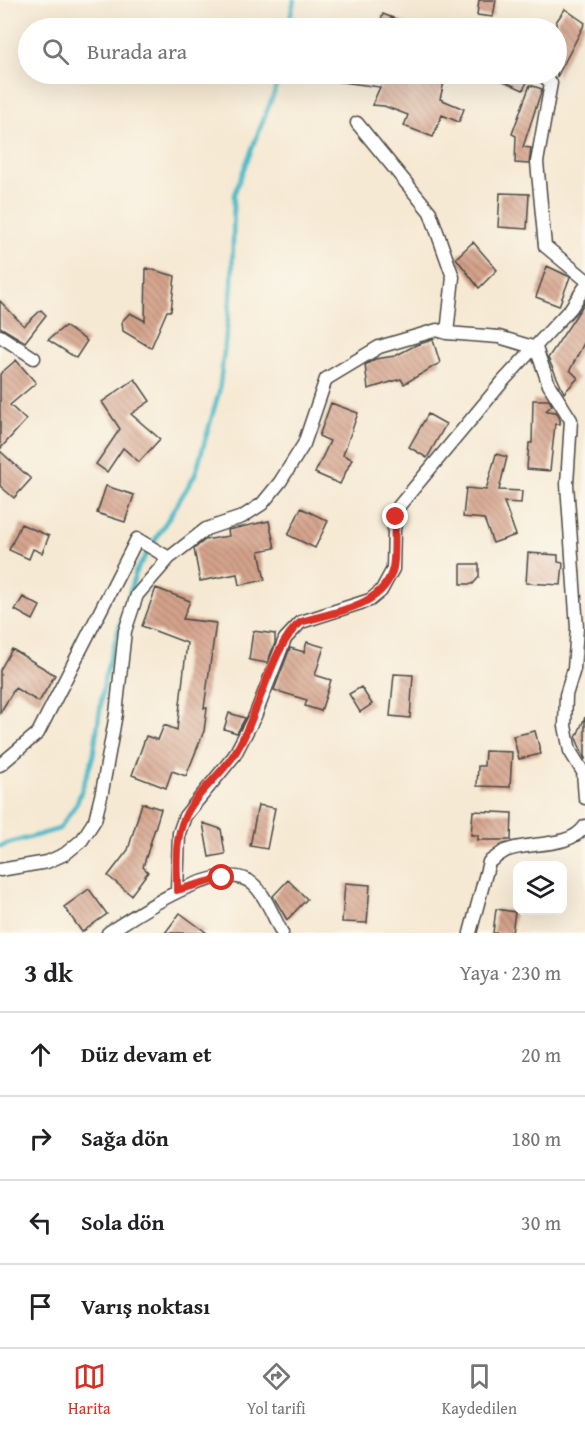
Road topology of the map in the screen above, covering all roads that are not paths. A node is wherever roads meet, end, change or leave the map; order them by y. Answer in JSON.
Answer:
{"nodes":[{"id":1,"x":551,"y":84,"type":"edge"},
{"id":2,"x":357,"y":123,"type":"dead end"},
{"id":3,"x":585,"y":279,"type":"edge"},
{"id":4,"x":585,"y":287,"type":"edge"},
{"id":5,"x":447,"y":333,"type":"junction"},
{"id":6,"x":0,"y":336,"type":"edge"},
{"id":7,"x":536,"y":348,"type":"junction"},
{"id":8,"x":34,"y":358,"type":"dead end"},
{"id":9,"x":170,"y":558,"type":"junction"},
{"id":10,"x":0,"y":765,"type":"edge"},
{"id":11,"x":585,"y":798,"type":"edge"},
{"id":12,"x":585,"y":826,"type":"edge"},
{"id":13,"x":0,"y":870,"type":"edge"},
{"id":14,"x":177,"y":890,"type":"junction"},
{"id":15,"x":108,"y":933,"type":"edge"},
{"id":16,"x":282,"y":933,"type":"edge"},
{"id":17,"x":470,"y":933,"type":"edge"}],
"edges":[{"from":1,"to":3,"type":"street"},
{"from":2,"to":5,"type":"street"},
{"from":4,"to":7,"type":"street"},
{"from":5,"to":7,"type":"street"},
{"from":5,"to":9,"type":"street"},
{"from":6,"to":8,"type":"street"},
{"from":7,"to":11,"type":"street"},
{"from":7,"to":14,"type":"street"},
{"from":9,"to":10,"type":"street"},
{"from":9,"to":13,"type":"street"},
{"from":12,"to":17,"type":"street"},
{"from":14,"to":15,"type":"street"},
{"from":14,"to":16,"type":"street"}]}
